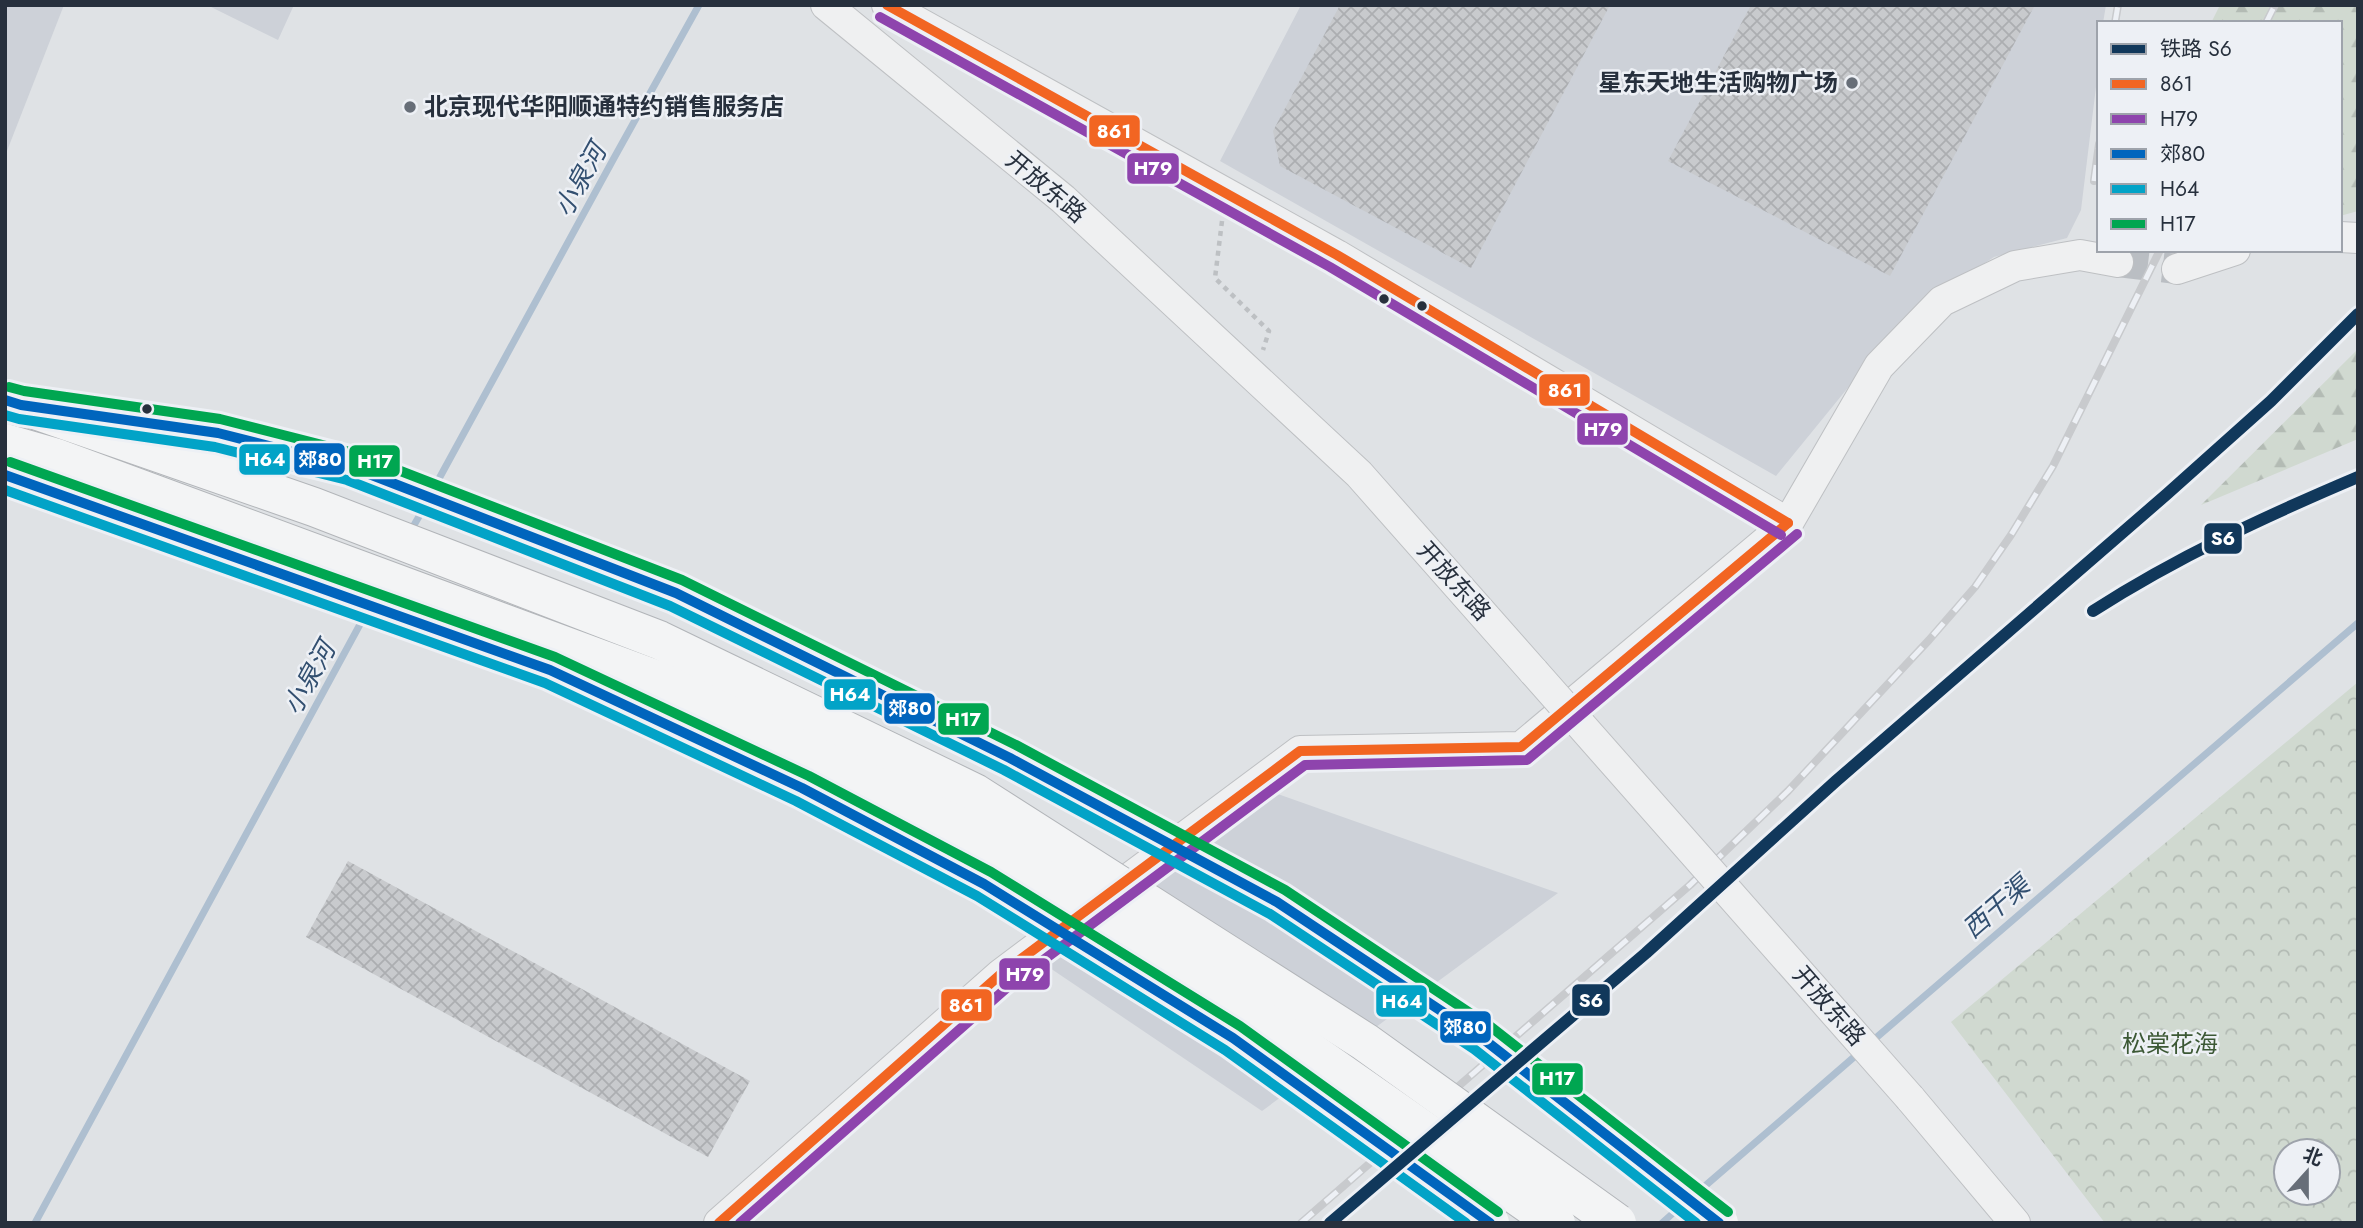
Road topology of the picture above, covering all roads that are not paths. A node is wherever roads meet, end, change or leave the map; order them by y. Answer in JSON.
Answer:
{"nodes":[{"id":1,"x":826,"y":5,"type":"edge"},
{"id":2,"x":887,"y":5,"type":"edge"},
{"id":3,"x":2229,"y":252,"type":"edge"},
{"id":4,"x":2118,"y":262,"type":"tunnel mouth"},
{"id":5,"x":2177,"y":269,"type":"tunnel mouth"},
{"id":6,"x":5,"y":443,"type":"edge"},
{"id":7,"x":5,"y":475,"type":"edge"},
{"id":8,"x":1788,"y":523,"type":"junction"},
{"id":9,"x":719,"y":1223,"type":"edge"},
{"id":10,"x":1490,"y":1223,"type":"edge"},
{"id":11,"x":1556,"y":1223,"type":"edge"},
{"id":12,"x":1617,"y":1223,"type":"edge"},
{"id":13,"x":1719,"y":1223,"type":"edge"},
{"id":14,"x":2015,"y":1223,"type":"edge"}],
"edges":[{"from":1,"to":14,"type":"street","name":"开放东路","bridge":true},
{"from":2,"to":8,"type":"street"},
{"from":3,"to":5,"type":"street"},
{"from":4,"to":8,"type":"street"},
{"from":6,"to":11,"type":"main road","bridge":true},
{"from":7,"to":10,"type":"main road","bridge":true},
{"from":8,"to":9,"type":"street"},
{"from":12,"to":13,"type":"main road","bridge":true}]}
